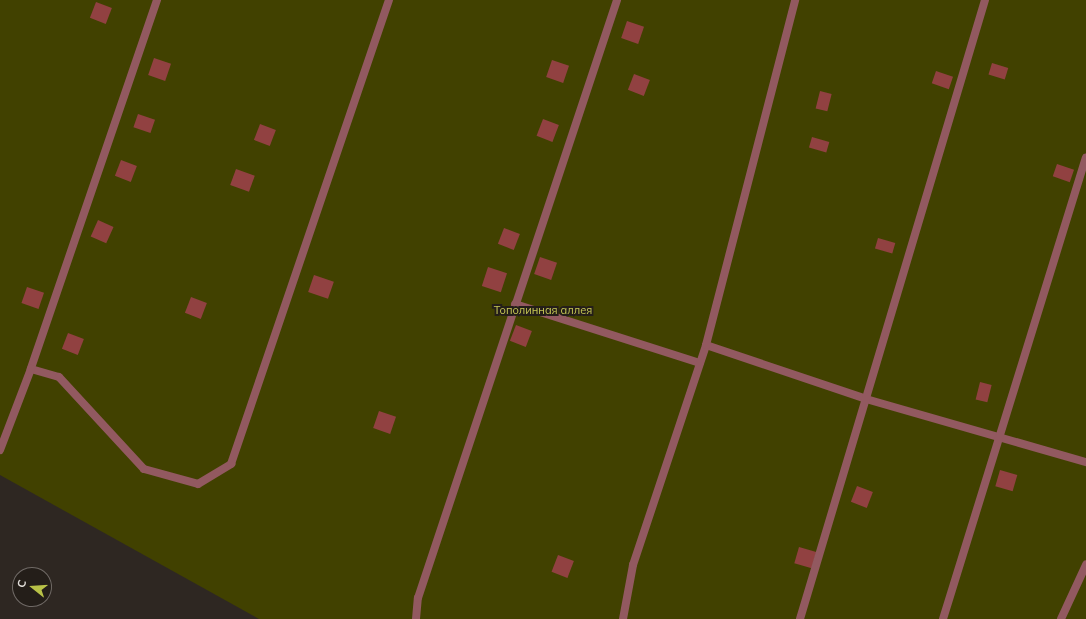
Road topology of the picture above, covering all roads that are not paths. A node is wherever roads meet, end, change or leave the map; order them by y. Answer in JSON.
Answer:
{"nodes":[{"id":1,"x":157,"y":0,"type":"edge"},
{"id":2,"x":389,"y":0,"type":"edge"},
{"id":3,"x":617,"y":0,"type":"edge"},
{"id":4,"x":795,"y":0,"type":"edge"},
{"id":5,"x":985,"y":0,"type":"edge"},
{"id":6,"x":1086,"y":158,"type":"edge"},
{"id":7,"x":515,"y":304,"type":"junction"},
{"id":8,"x":706,"y":345,"type":"junction"},
{"id":9,"x":700,"y":363,"type":"junction"},
{"id":10,"x":31,"y":369,"type":"junction"},
{"id":11,"x":866,"y":398,"type":"junction"},
{"id":12,"x":999,"y":438,"type":"junction"},
{"id":13,"x":0,"y":450,"type":"edge"},
{"id":14,"x":1086,"y":462,"type":"edge"},
{"id":15,"x":1086,"y":565,"type":"edge"},
{"id":16,"x":416,"y":619,"type":"edge"},
{"id":17,"x":623,"y":619,"type":"edge"},
{"id":18,"x":800,"y":619,"type":"edge"},
{"id":19,"x":943,"y":619,"type":"edge"},
{"id":20,"x":1061,"y":619,"type":"edge"}],
"edges":[{"from":1,"to":10,"type":"lane"},
{"from":2,"to":10,"type":"lane"},
{"from":3,"to":7,"type":"lane"},
{"from":4,"to":8,"type":"lane"},
{"from":5,"to":11,"type":"lane"},
{"from":6,"to":12,"type":"lane"},
{"from":7,"to":9,"type":"lane"},
{"from":7,"to":16,"type":"lane"},
{"from":8,"to":9,"type":"lane"},
{"from":8,"to":11,"type":"lane"},
{"from":9,"to":17,"type":"lane"},
{"from":10,"to":13,"type":"lane"},
{"from":11,"to":12,"type":"lane"},
{"from":11,"to":18,"type":"lane"},
{"from":12,"to":14,"type":"lane"},
{"from":12,"to":19,"type":"lane"},
{"from":15,"to":20,"type":"lane"}]}
